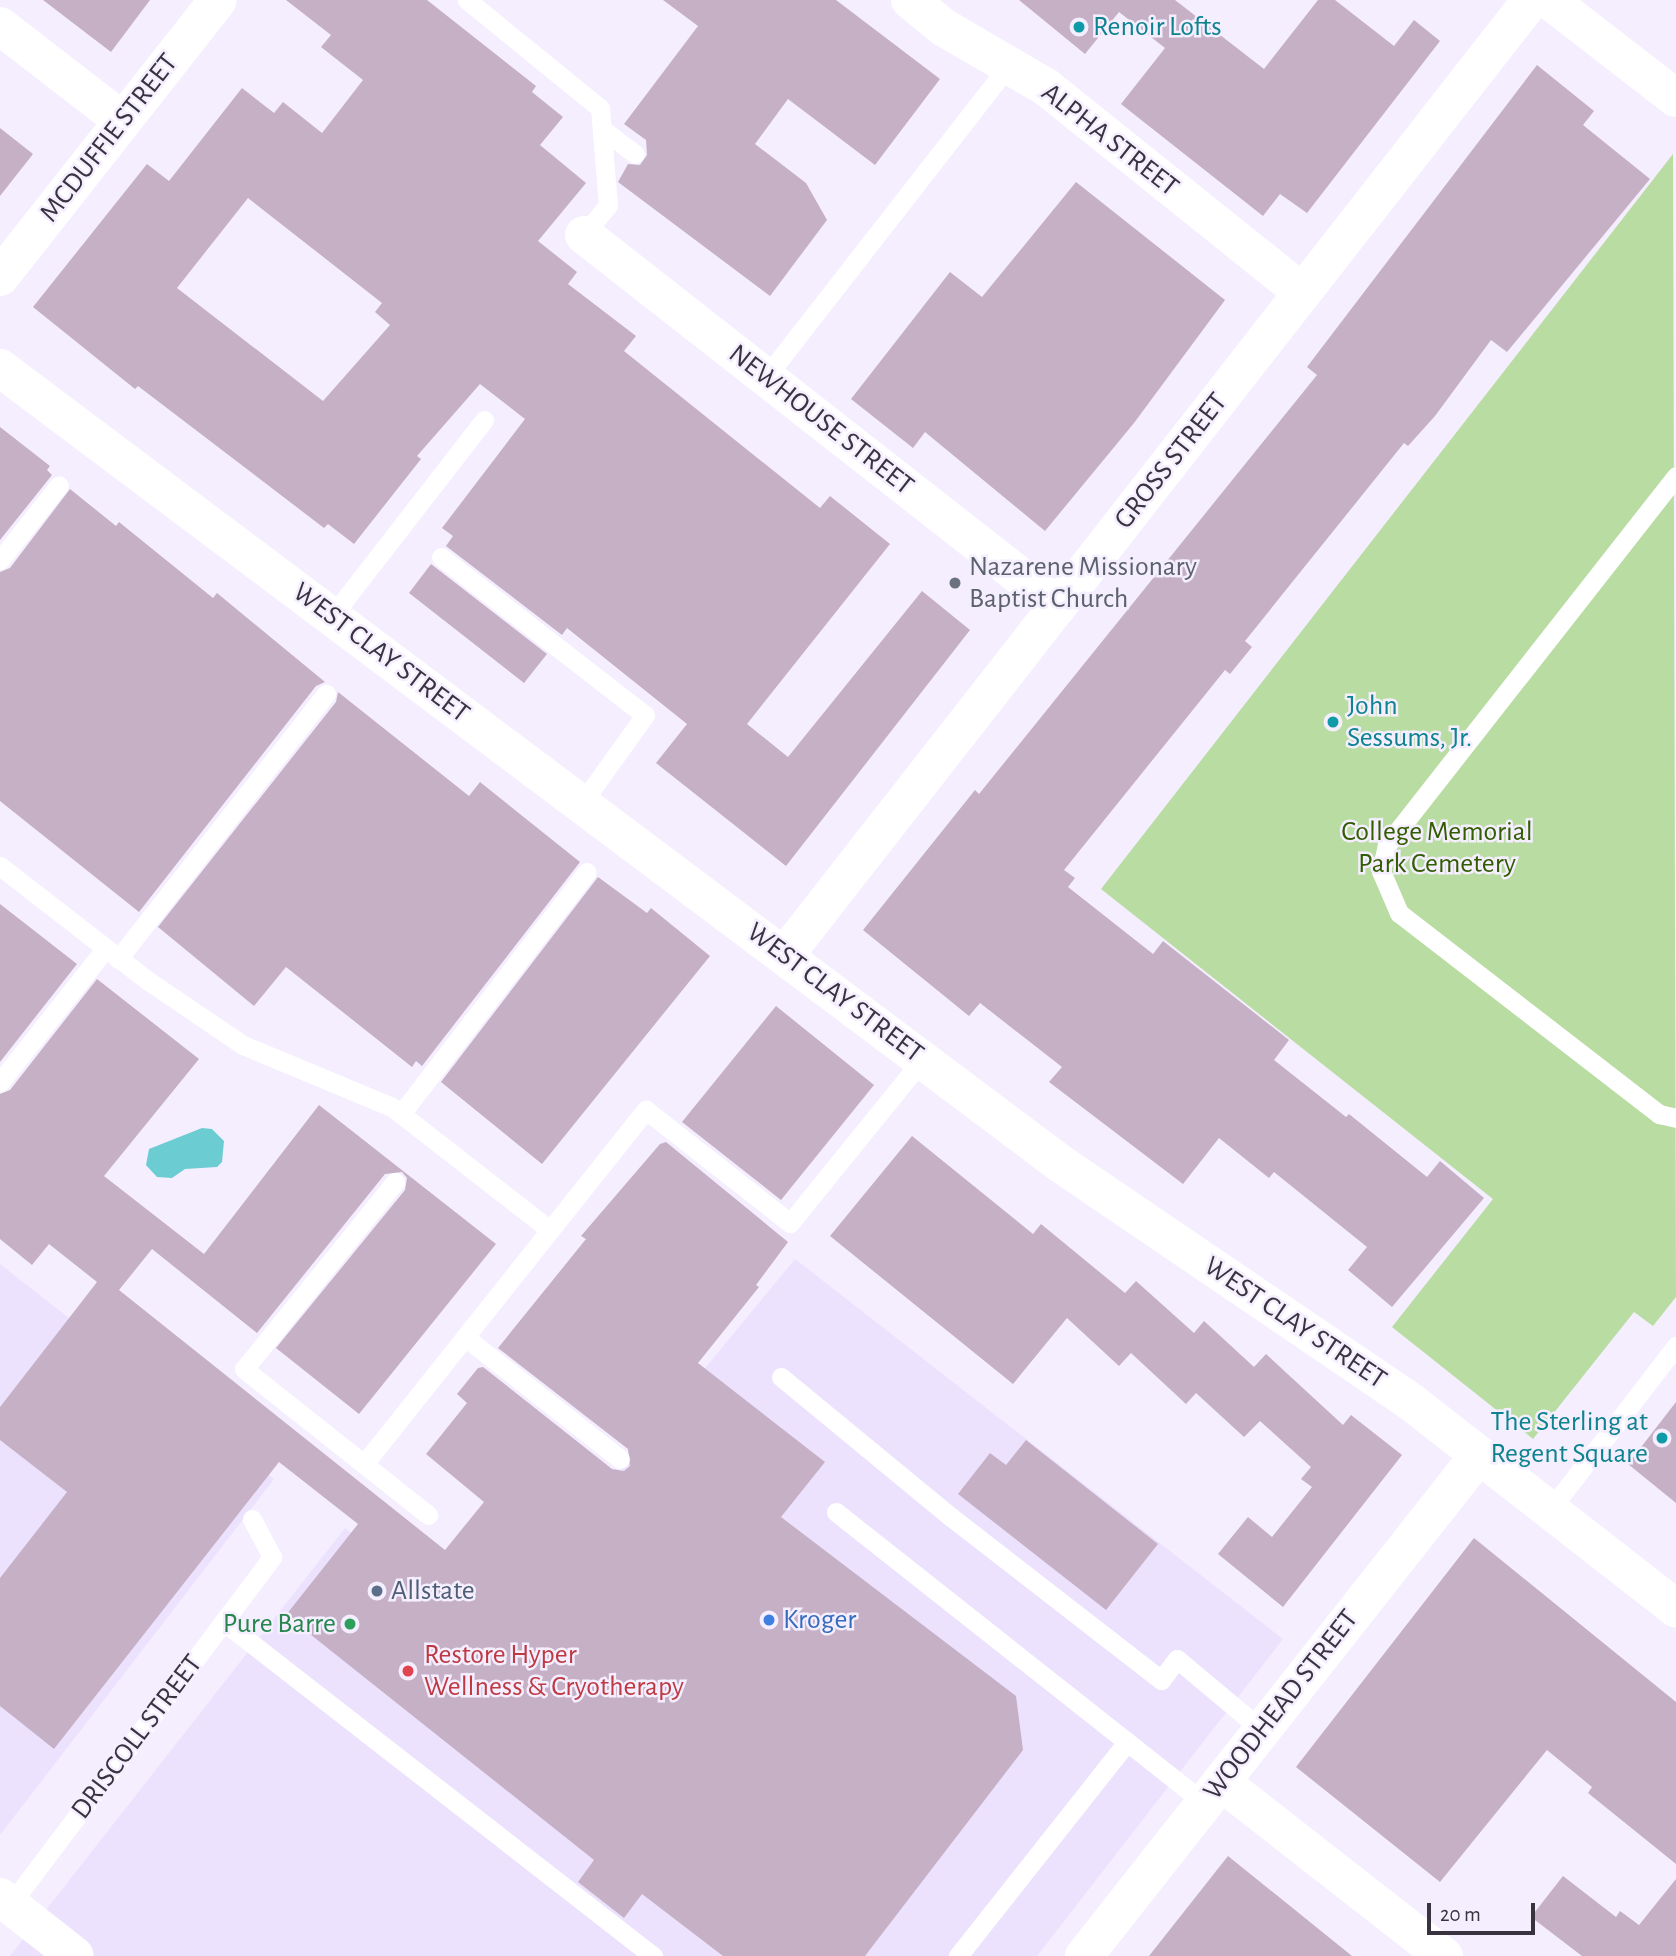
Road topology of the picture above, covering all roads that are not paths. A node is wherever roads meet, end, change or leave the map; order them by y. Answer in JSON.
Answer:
{"nodes":[{"id":1,"x":218,"y":0,"type":"edge"},
{"id":2,"x":467,"y":0,"type":"edge"},
{"id":3,"x":910,"y":0,"type":"edge"},
{"id":4,"x":1531,"y":0,"type":"edge"},
{"id":5,"x":1549,"y":0,"type":"edge"},
{"id":6,"x":0,"y":26,"type":"edge"},
{"id":7,"x":1010,"y":64,"type":"junction"},
{"id":8,"x":1676,"y":98,"type":"edge"},
{"id":9,"x":123,"y":121,"type":"junction"},
{"id":10,"x":602,"y":129,"type":"junction"},
{"id":11,"x":635,"y":154,"type":"dead end"},
{"id":12,"x":584,"y":235,"type":"joint"},
{"id":13,"x":0,"y":277,"type":"edge"},
{"id":14,"x":1302,"y":292,"type":"junction"},
{"id":15,"x":0,"y":368,"type":"edge"},
{"id":16,"x":766,"y":377,"type":"junction"},
{"id":17,"x":484,"y":420,"type":"dead end"},
{"id":18,"x":1676,"y":476,"type":"edge"},
{"id":19,"x":59,"y":485,"type":"dead end"},
{"id":20,"x":441,"y":557,"type":"dead end"},
{"id":21,"x":0,"y":560,"type":"edge"},
{"id":22,"x":1058,"y":606,"type":"junction"},
{"id":23,"x":332,"y":616,"type":"junction"},
{"id":24,"x":326,"y":694,"type":"dead end"},
{"id":25,"x":582,"y":803,"type":"junction"},
{"id":26,"x":0,"y":866,"type":"edge"},
{"id":27,"x":587,"y":872,"type":"dead end"},
{"id":28,"x":112,"y":954,"type":"junction"},
{"id":29,"x":785,"y":954,"type":"junction"},
{"id":30,"x":923,"y":1059,"type":"junction"},
{"id":31,"x":0,"y":1082,"type":"edge"},
{"id":32,"x":401,"y":1114,"type":"junction"},
{"id":33,"x":1676,"y":1118,"type":"edge"},
{"id":34,"x":395,"y":1182,"type":"dead end"},
{"id":35,"x":550,"y":1230,"type":"junction"},
{"id":36,"x":465,"y":1337,"type":"junction"},
{"id":37,"x":1676,"y":1346,"type":"edge"},
{"id":38,"x":781,"y":1377,"type":"dead end"},
{"id":39,"x":1479,"y":1455,"type":"junction"},
{"id":40,"x":620,"y":1459,"type":"dead end"},
{"id":41,"x":364,"y":1464,"type":"junction"},
{"id":42,"x":1550,"y":1510,"type":"junction"},
{"id":43,"x":836,"y":1512,"type":"dead end"},
{"id":44,"x":428,"y":1515,"type":"dead end"},
{"id":45,"x":252,"y":1519,"type":"dead end"},
{"id":46,"x":1676,"y":1608,"type":"edge"},
{"id":47,"x":224,"y":1622,"type":"junction"},
{"id":48,"x":1262,"y":1730,"type":"junction"},
{"id":49,"x":1127,"y":1742,"type":"junction"},
{"id":50,"x":1212,"y":1792,"type":"junction"},
{"id":51,"x":3,"y":1906,"type":"edge"},
{"id":52,"x":75,"y":1956,"type":"edge"},
{"id":53,"x":653,"y":1956,"type":"edge"},
{"id":54,"x":958,"y":1956,"type":"edge"},
{"id":55,"x":1084,"y":1956,"type":"edge"},
{"id":56,"x":1444,"y":1956,"type":"edge"}],
"edges":[{"from":1,"to":9,"type":"street","name":"MCDUFFIE STREET"},
{"from":2,"to":10,"type":"lane"},
{"from":3,"to":7,"type":"street","name":"ALPHA STREET"},
{"from":4,"to":14,"type":"street","name":"GROSS STREET"},
{"from":5,"to":8,"type":"street"},
{"from":6,"to":9,"type":"street"},
{"from":7,"to":14,"type":"street","name":"ALPHA STREET"},
{"from":7,"to":16,"type":"lane"},
{"from":9,"to":13,"type":"street","name":"MCDUFFIE STREET"},
{"from":10,"to":11,"type":"lane"},
{"from":10,"to":12,"type":"lane"},
{"from":12,"to":16,"type":"street","name":"NEWHOUSE STREET"},
{"from":14,"to":22,"type":"street","name":"GROSS STREET"},
{"from":15,"to":23,"type":"street","name":"WEST CLAY STREET"},
{"from":16,"to":22,"type":"street","name":"NEWHOUSE STREET"},
{"from":17,"to":23,"type":"lane"},
{"from":18,"to":33,"type":"lane"},
{"from":19,"to":21,"type":"lane"},
{"from":20,"to":25,"type":"lane"},
{"from":22,"to":29,"type":"street","name":"GROSS STREET"},
{"from":23,"to":25,"type":"street","name":"WEST CLAY STREET"},
{"from":24,"to":28,"type":"lane"},
{"from":25,"to":29,"type":"street","name":"WEST CLAY STREET"},
{"from":26,"to":28,"type":"lane"},
{"from":27,"to":32,"type":"lane"},
{"from":28,"to":31,"type":"lane"},
{"from":28,"to":32,"type":"lane"},
{"from":29,"to":30,"type":"street","name":"WEST CLAY STREET"},
{"from":30,"to":35,"type":"lane"},
{"from":30,"to":39,"type":"street","name":"WEST CLAY STREET"},
{"from":32,"to":35,"type":"lane"},
{"from":34,"to":41,"type":"lane"},
{"from":35,"to":36,"type":"lane"},
{"from":36,"to":40,"type":"lane"},
{"from":36,"to":41,"type":"lane"},
{"from":37,"to":42,"type":"lane"},
{"from":38,"to":48,"type":"lane"},
{"from":39,"to":42,"type":"street","name":"WEST CLAY STREET"},
{"from":39,"to":48,"type":"street","name":"WOODHEAD STREET"},
{"from":41,"to":44,"type":"lane"},
{"from":42,"to":46,"type":"street","name":"WEST CLAY STREET"},
{"from":43,"to":49,"type":"lane"},
{"from":45,"to":47,"type":"lane","name":"DRISCOLL STREET"},
{"from":47,"to":51,"type":"lane","name":"DRISCOLL STREET"},
{"from":47,"to":53,"type":"lane"},
{"from":48,"to":50,"type":"street","name":"WOODHEAD STREET"},
{"from":49,"to":50,"type":"lane"},
{"from":49,"to":54,"type":"lane"},
{"from":50,"to":55,"type":"street","name":"WOODHEAD STREET"},
{"from":50,"to":56,"type":"street"},
{"from":51,"to":52,"type":"street"}]}
